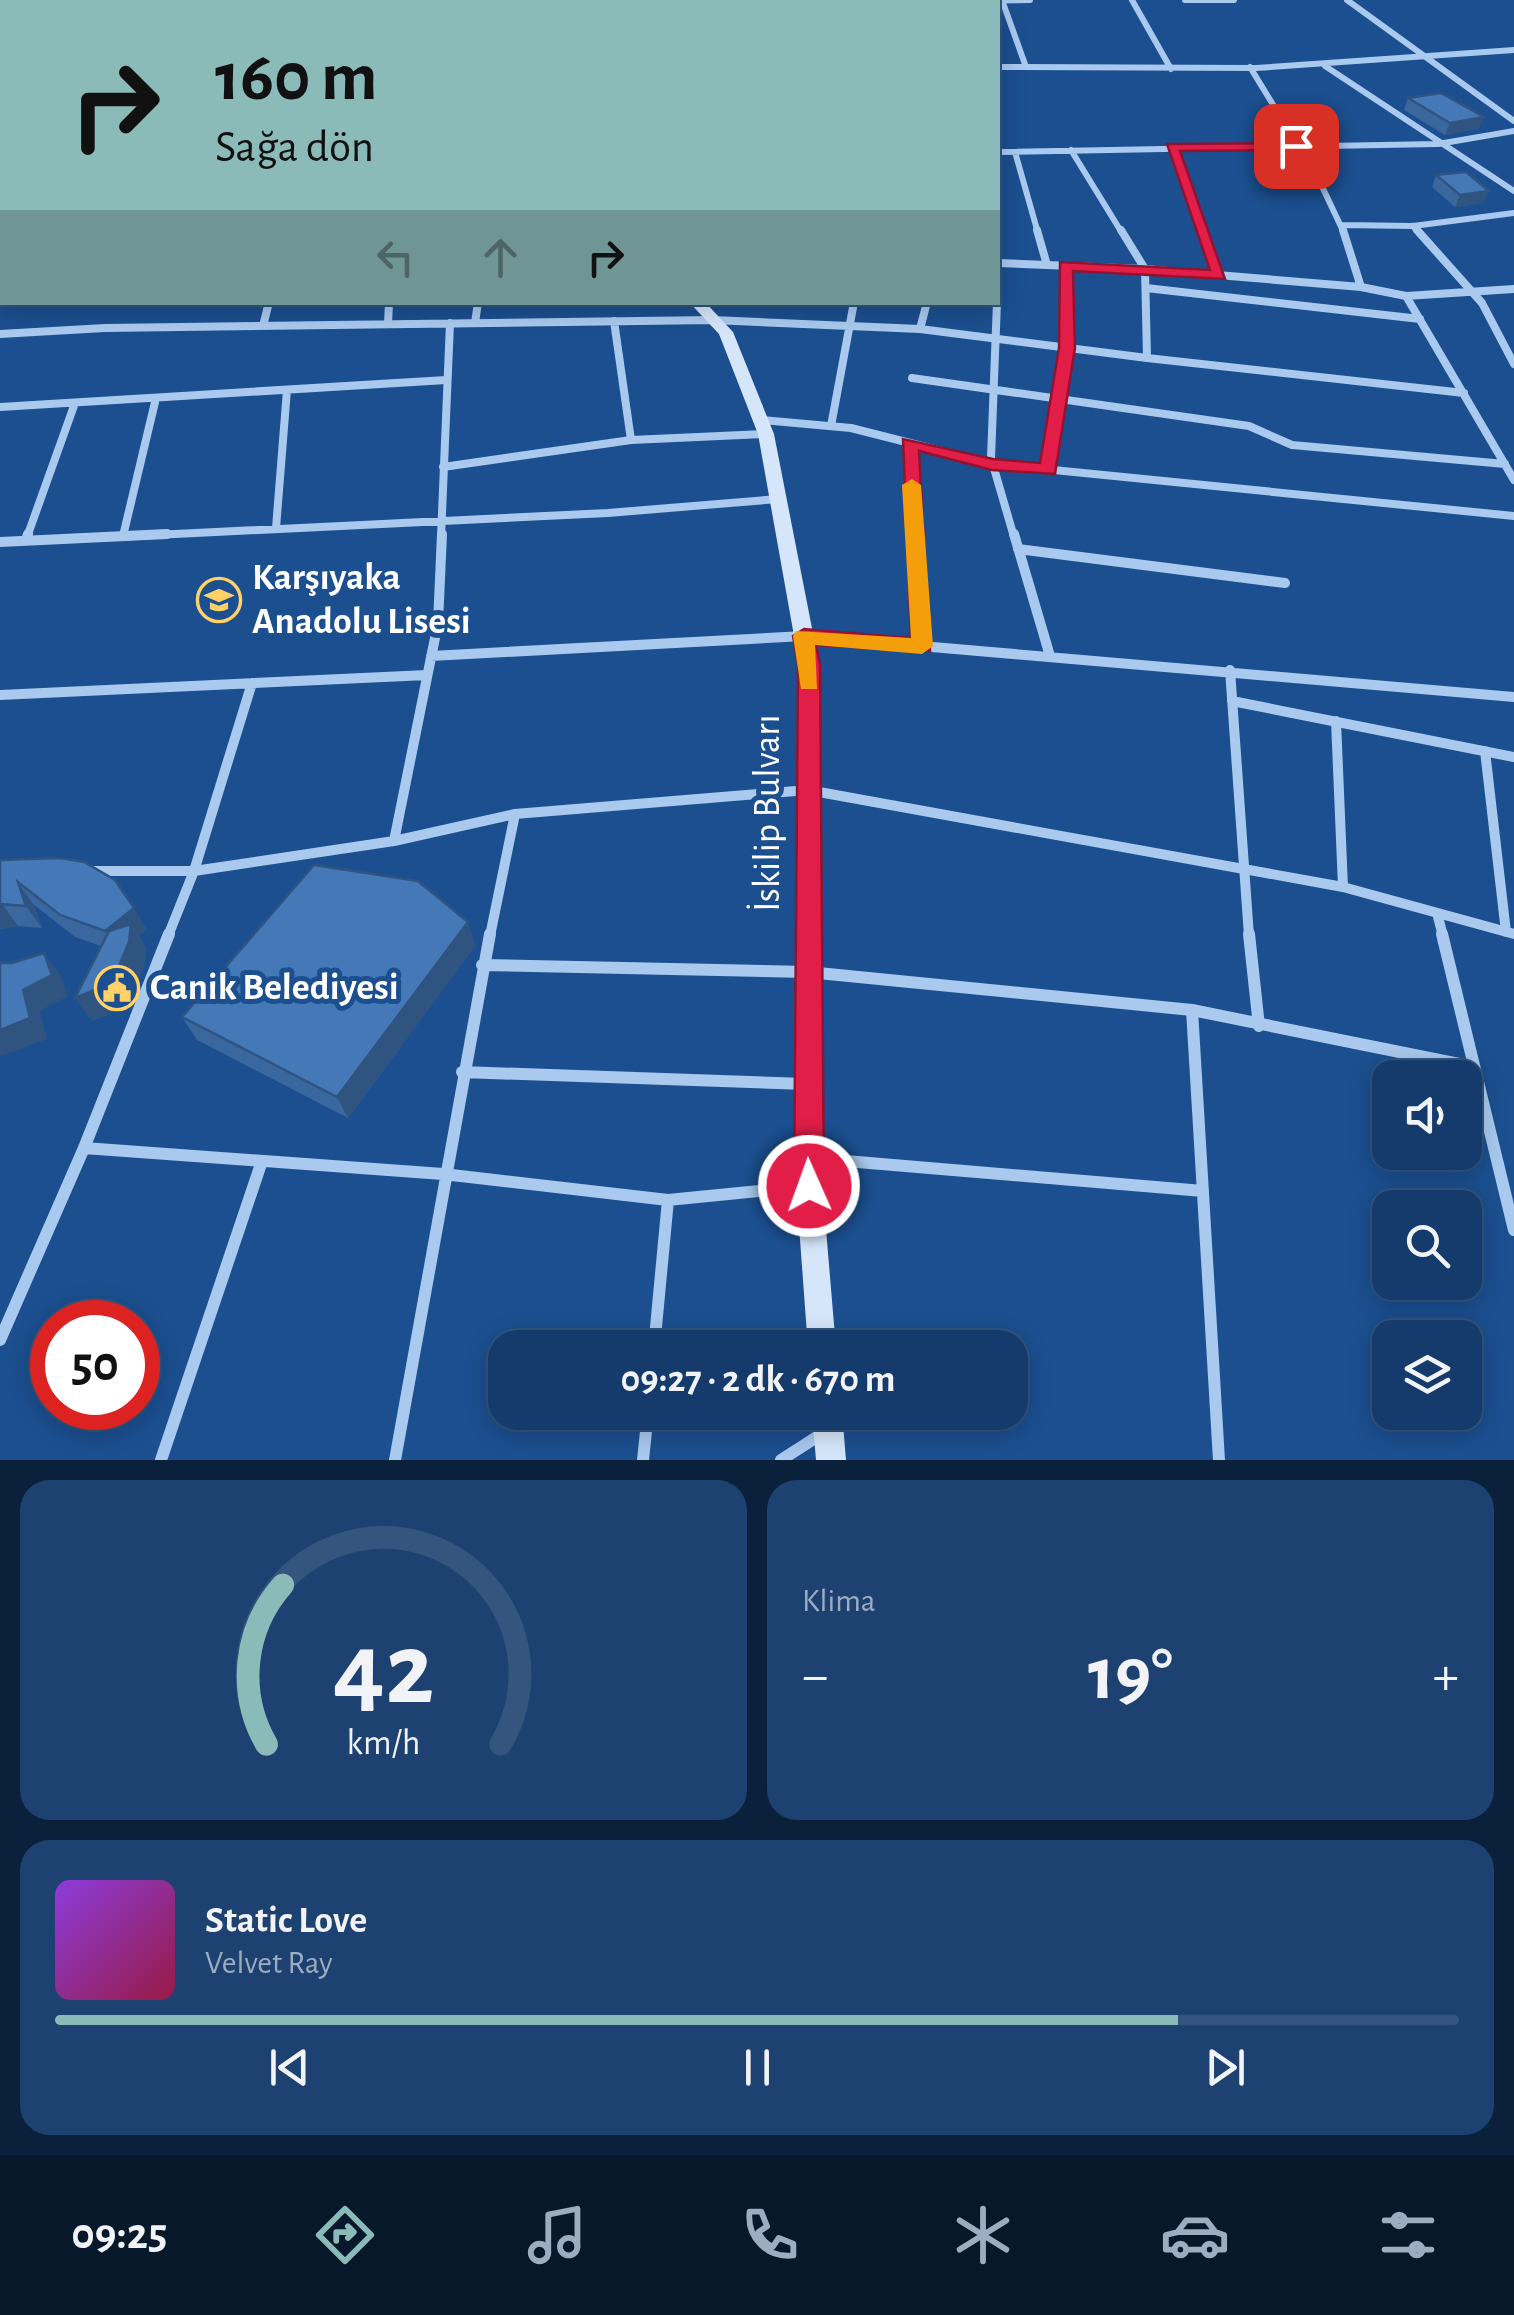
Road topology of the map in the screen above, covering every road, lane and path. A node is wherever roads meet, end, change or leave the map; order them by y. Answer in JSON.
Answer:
{"nodes":[{"id":1,"x":1002,"y":0,"type":"edge"},
{"id":2,"x":1030,"y":0,"type":"edge"},
{"id":3,"x":1132,"y":0,"type":"edge"},
{"id":4,"x":1184,"y":0,"type":"edge"},
{"id":5,"x":1234,"y":0,"type":"edge"},
{"id":6,"x":1347,"y":0,"type":"edge"},
{"id":7,"x":1514,"y":50,"type":"edge"},
{"id":8,"x":1429,"y":61,"type":"junction"},
{"id":9,"x":1000,"y":66,"type":"edge"},
{"id":10,"x":1325,"y":66,"type":"junction"},
{"id":11,"x":1026,"y":67,"type":"junction"},
{"id":12,"x":1250,"y":67,"type":"junction"},
{"id":13,"x":1170,"y":68,"type":"junction"},
{"id":14,"x":1514,"y":120,"type":"edge"},
{"id":15,"x":1514,"y":131,"type":"edge"},
{"id":16,"x":1438,"y":144,"type":"junction"},
{"id":17,"x":1296,"y":146,"type":"junction"},
{"id":18,"x":1172,"y":147,"type":"junction"},
{"id":19,"x":1071,"y":150,"type":"junction"},
{"id":20,"x":1000,"y":152,"type":"edge"},
{"id":21,"x":1015,"y":152,"type":"junction"},
{"id":22,"x":1514,"y":191,"type":"edge"},
{"id":23,"x":1514,"y":212,"type":"edge"},
{"id":24,"x":1341,"y":225,"type":"junction"},
{"id":25,"x":1413,"y":226,"type":"junction"},
{"id":26,"x":1000,"y":262,"type":"edge"},
{"id":27,"x":1047,"y":265,"type":"junction"},
{"id":28,"x":1065,"y":266,"type":"junction"},
{"id":29,"x":1145,"y":269,"type":"junction"},
{"id":30,"x":1220,"y":276,"type":"junction"},
{"id":31,"x":1361,"y":287,"type":"junction"},
{"id":32,"x":1146,"y":288,"type":"junction"},
{"id":33,"x":1514,"y":289,"type":"edge"},
{"id":34,"x":1473,"y":291,"type":"junction"},
{"id":35,"x":1406,"y":296,"type":"junction"},
{"id":36,"x":268,"y":305,"type":"edge"},
{"id":37,"x":389,"y":305,"type":"edge"},
{"id":38,"x":478,"y":305,"type":"edge"},
{"id":39,"x":699,"y":305,"type":"edge"},
{"id":40,"x":854,"y":305,"type":"edge"},
{"id":41,"x":926,"y":305,"type":"edge"},
{"id":42,"x":997,"y":305,"type":"edge"},
{"id":43,"x":1420,"y":319,"type":"junction"},
{"id":44,"x":713,"y":320,"type":"junction"},
{"id":45,"x":614,"y":321,"type":"junction"},
{"id":46,"x":450,"y":323,"type":"junction"},
{"id":47,"x":475,"y":323,"type":"junction"},
{"id":48,"x":388,"y":324,"type":"junction"},
{"id":49,"x":264,"y":326,"type":"junction"},
{"id":50,"x":851,"y":326,"type":"junction"},
{"id":51,"x":920,"y":329,"type":"junction"},
{"id":52,"x":0,"y":334,"type":"edge"},
{"id":53,"x":996,"y":338,"type":"junction"},
{"id":54,"x":1067,"y":348,"type":"junction"},
{"id":55,"x":1147,"y":358,"type":"junction"},
{"id":56,"x":1514,"y":364,"type":"edge"},
{"id":57,"x":912,"y":378,"type":"dead end"},
{"id":58,"x":446,"y":380,"type":"junction"},
{"id":59,"x":991,"y":389,"type":"junction"},
{"id":60,"x":287,"y":390,"type":"junction"},
{"id":61,"x":1464,"y":393,"type":"junction"},
{"id":62,"x":156,"y":398,"type":"junction"},
{"id":63,"x":1058,"y":398,"type":"junction"},
{"id":64,"x":75,"y":403,"type":"junction"},
{"id":65,"x":0,"y":407,"type":"edge"},
{"id":66,"x":831,"y":426,"type":"junction"},
{"id":67,"x":763,"y":427,"type":"junction"},
{"id":68,"x":631,"y":440,"type":"junction"},
{"id":69,"x":909,"y":443,"type":"junction"},
{"id":70,"x":992,"y":464,"type":"junction"},
{"id":71,"x":1505,"y":464,"type":"junction"},
{"id":72,"x":443,"y":467,"type":"junction"},
{"id":73,"x":1048,"y":470,"type":"junction"},
{"id":74,"x":1513,"y":477,"type":"edge"},
{"id":75,"x":778,"y":499,"type":"junction"},
{"id":76,"x":1514,"y":516,"type":"edge"},
{"id":77,"x":441,"y":520,"type":"junction"},
{"id":78,"x":276,"y":528,"type":"junction"},
{"id":79,"x":123,"y":536,"type":"junction"},
{"id":80,"x":26,"y":540,"type":"junction"},
{"id":81,"x":0,"y":542,"type":"edge"},
{"id":82,"x":1018,"y":549,"type":"junction"},
{"id":83,"x":1285,"y":582,"type":"dead end"},
{"id":84,"x":804,"y":636,"type":"junction"},
{"id":85,"x":922,"y":646,"type":"junction"},
{"id":86,"x":431,"y":656,"type":"junction"},
{"id":87,"x":1050,"y":656,"type":"junction"},
{"id":88,"x":1230,"y":670,"type":"junction"},
{"id":89,"x":427,"y":675,"type":"junction"},
{"id":90,"x":252,"y":683,"type":"junction"},
{"id":91,"x":0,"y":694,"type":"edge"},
{"id":92,"x":1514,"y":697,"type":"edge"},
{"id":93,"x":1232,"y":701,"type":"junction"},
{"id":94,"x":1336,"y":722,"type":"junction"},
{"id":95,"x":1485,"y":751,"type":"junction"},
{"id":96,"x":1514,"y":756,"type":"edge"},
{"id":97,"x":808,"y":790,"type":"junction"},
{"id":98,"x":515,"y":814,"type":"junction"},
{"id":99,"x":394,"y":841,"type":"junction"},
{"id":100,"x":1242,"y":869,"type":"junction"},
{"id":101,"x":78,"y":871,"type":"edge"},
{"id":102,"x":194,"y":871,"type":"junction"},
{"id":103,"x":1343,"y":887,"type":"junction"},
{"id":104,"x":1437,"y":913,"type":"junction"},
{"id":105,"x":1510,"y":933,"type":"edge"},
{"id":106,"x":482,"y":964,"type":"junction"},
{"id":107,"x":808,"y":972,"type":"junction"},
{"id":108,"x":1192,"y":1010,"type":"junction"},
{"id":109,"x":1259,"y":1026,"type":"junction"},
{"id":110,"x":1437,"y":1060,"type":"edge"},
{"id":111,"x":1472,"y":1060,"type":"edge"},
{"id":112,"x":462,"y":1072,"type":"junction"},
{"id":113,"x":808,"y":1084,"type":"junction"},
{"id":114,"x":1482,"y":1100,"type":"edge"},
{"id":115,"x":84,"y":1148,"type":"junction"},
{"id":116,"x":807,"y":1158,"type":"junction"},
{"id":117,"x":262,"y":1161,"type":"junction"},
{"id":118,"x":443,"y":1174,"type":"junction"},
{"id":119,"x":809,"y":1186,"type":"junction"},
{"id":120,"x":1203,"y":1191,"type":"junction"},
{"id":121,"x":668,"y":1200,"type":"junction"},
{"id":122,"x":1514,"y":1230,"type":"edge"},
{"id":123,"x":656,"y":1330,"type":"edge"},
{"id":124,"x":821,"y":1330,"type":"edge"},
{"id":125,"x":0,"y":1340,"type":"edge"},
{"id":126,"x":646,"y":1430,"type":"edge"},
{"id":127,"x":817,"y":1430,"type":"edge"},
{"id":128,"x":829,"y":1430,"type":"edge"},
{"id":129,"x":161,"y":1460,"type":"edge"},
{"id":130,"x":395,"y":1460,"type":"edge"},
{"id":131,"x":643,"y":1460,"type":"edge"},
{"id":132,"x":781,"y":1460,"type":"edge"},
{"id":133,"x":831,"y":1460,"type":"edge"},
{"id":134,"x":1219,"y":1460,"type":"edge"}],
"edges":[{"from":1,"to":2,"type":"street"},
{"from":1,"to":11,"type":"street"},
{"from":3,"to":13,"type":"street"},
{"from":4,"to":5,"type":"street"},
{"from":6,"to":8,"type":"street"},
{"from":7,"to":8,"type":"street"},
{"from":8,"to":10,"type":"street"},
{"from":8,"to":14,"type":"street"},
{"from":9,"to":11,"type":"street"},
{"from":10,"to":12,"type":"street"},
{"from":10,"to":16,"type":"street"},
{"from":11,"to":13,"type":"street"},
{"from":12,"to":13,"type":"street"},
{"from":12,"to":17,"type":"street"},
{"from":15,"to":16,"type":"street"},
{"from":16,"to":17,"type":"street"},
{"from":16,"to":22,"type":"street"},
{"from":17,"to":18,"type":"street"},
{"from":17,"to":24,"type":"street"},
{"from":18,"to":19,"type":"street"},
{"from":18,"to":30,"type":"street"},
{"from":19,"to":21,"type":"street"},
{"from":19,"to":29,"type":"street"},
{"from":20,"to":21,"type":"street"},
{"from":21,"to":27,"type":"street"},
{"from":23,"to":25,"type":"street"},
{"from":24,"to":25,"type":"street"},
{"from":24,"to":31,"type":"street"},
{"from":25,"to":34,"type":"street"},
{"from":26,"to":27,"type":"street"},
{"from":27,"to":28,"type":"street"},
{"from":28,"to":29,"type":"street"},
{"from":28,"to":54,"type":"street"},
{"from":29,"to":30,"type":"street"},
{"from":29,"to":32,"type":"street"},
{"from":30,"to":31,"type":"street"},
{"from":31,"to":35,"type":"street"},
{"from":32,"to":43,"type":"street"},
{"from":32,"to":55,"type":"street"},
{"from":33,"to":34,"type":"street"},
{"from":34,"to":35,"type":"street"},
{"from":34,"to":56,"type":"street"},
{"from":35,"to":43,"type":"street"},
{"from":36,"to":49,"type":"street"},
{"from":37,"to":48,"type":"street"},
{"from":38,"to":47,"type":"street"},
{"from":39,"to":44,"type":"main road","name":"İskilip Bulvarı"},
{"from":40,"to":50,"type":"street"},
{"from":41,"to":51,"type":"street"},
{"from":42,"to":53,"type":"street"},
{"from":43,"to":61,"type":"street"},
{"from":44,"to":45,"type":"street"},
{"from":44,"to":50,"type":"street"},
{"from":44,"to":67,"type":"main road","name":"İskilip Bulvarı"},
{"from":45,"to":47,"type":"street"},
{"from":45,"to":68,"type":"street"},
{"from":46,"to":47,"type":"street"},
{"from":46,"to":48,"type":"street"},
{"from":46,"to":58,"type":"street"},
{"from":48,"to":49,"type":"street"},
{"from":49,"to":52,"type":"street"},
{"from":50,"to":51,"type":"street"},
{"from":50,"to":66,"type":"street"},
{"from":51,"to":53,"type":"street"},
{"from":53,"to":54,"type":"street"},
{"from":53,"to":59,"type":"street"},
{"from":54,"to":55,"type":"street"},
{"from":54,"to":63,"type":"street"},
{"from":55,"to":61,"type":"street"},
{"from":57,"to":59,"type":"street"},
{"from":58,"to":60,"type":"street"},
{"from":58,"to":72,"type":"street"},
{"from":59,"to":63,"type":"street"},
{"from":59,"to":70,"type":"street"},
{"from":60,"to":62,"type":"street"},
{"from":60,"to":78,"type":"street"},
{"from":61,"to":71,"type":"street"},
{"from":62,"to":64,"type":"street"},
{"from":62,"to":79,"type":"street"},
{"from":63,"to":71,"type":"street"},
{"from":63,"to":73,"type":"street"},
{"from":64,"to":65,"type":"street"},
{"from":64,"to":80,"type":"street"},
{"from":66,"to":67,"type":"street"},
{"from":66,"to":69,"type":"street"},
{"from":67,"to":68,"type":"street"},
{"from":67,"to":75,"type":"main road","name":"İskilip Bulvarı"},
{"from":68,"to":72,"type":"street"},
{"from":69,"to":70,"type":"street"},
{"from":69,"to":85,"type":"street"},
{"from":70,"to":73,"type":"street"},
{"from":70,"to":82,"type":"street"},
{"from":71,"to":74,"type":"street"},
{"from":72,"to":77,"type":"street"},
{"from":73,"to":76,"type":"street"},
{"from":75,"to":77,"type":"street"},
{"from":75,"to":84,"type":"main road","name":"İskilip Bulvarı"},
{"from":77,"to":78,"type":"street"},
{"from":77,"to":86,"type":"street"},
{"from":78,"to":79,"type":"street"},
{"from":79,"to":80,"type":"street"},
{"from":80,"to":81,"type":"street"},
{"from":82,"to":83,"type":"street"},
{"from":82,"to":87,"type":"street"},
{"from":84,"to":85,"type":"street"},
{"from":84,"to":86,"type":"street"},
{"from":84,"to":97,"type":"main road","name":"İskilip Bulvarı"},
{"from":85,"to":87,"type":"street"},
{"from":86,"to":89,"type":"street"},
{"from":87,"to":88,"type":"street"},
{"from":88,"to":92,"type":"street"},
{"from":88,"to":93,"type":"street"},
{"from":89,"to":90,"type":"street"},
{"from":89,"to":99,"type":"street"},
{"from":90,"to":91,"type":"street"},
{"from":90,"to":102,"type":"street"},
{"from":93,"to":94,"type":"street"},
{"from":93,"to":100,"type":"street"},
{"from":94,"to":95,"type":"street"},
{"from":94,"to":103,"type":"street"},
{"from":95,"to":96,"type":"street"},
{"from":95,"to":105,"type":"street"},
{"from":97,"to":98,"type":"street"},
{"from":97,"to":100,"type":"street"},
{"from":97,"to":107,"type":"main road","name":"İskilip Bulvarı"},
{"from":98,"to":99,"type":"street"},
{"from":98,"to":106,"type":"street"},
{"from":99,"to":102,"type":"street"},
{"from":100,"to":103,"type":"street"},
{"from":100,"to":109,"type":"street"},
{"from":101,"to":102,"type":"street"},
{"from":102,"to":115,"type":"street"},
{"from":103,"to":104,"type":"street"},
{"from":104,"to":105,"type":"street"},
{"from":104,"to":111,"type":"street"},
{"from":106,"to":107,"type":"street"},
{"from":106,"to":112,"type":"street"},
{"from":107,"to":108,"type":"street"},
{"from":107,"to":113,"type":"main road","name":"İskilip Bulvarı"},
{"from":108,"to":109,"type":"street"},
{"from":108,"to":120,"type":"street"},
{"from":109,"to":110,"type":"street"},
{"from":112,"to":113,"type":"street"},
{"from":112,"to":118,"type":"street"},
{"from":113,"to":116,"type":"main road","name":"İskilip Bulvarı"},
{"from":114,"to":122,"type":"street"},
{"from":115,"to":117,"type":"street"},
{"from":115,"to":125,"type":"street"},
{"from":116,"to":119,"type":"main road","name":"İskilip Bulvarı"},
{"from":116,"to":120,"type":"street"},
{"from":117,"to":118,"type":"street"},
{"from":117,"to":129,"type":"street"},
{"from":118,"to":121,"type":"street"},
{"from":118,"to":130,"type":"street"},
{"from":119,"to":121,"type":"street"},
{"from":119,"to":124,"type":"main road","name":"İskilip Bulvarı"},
{"from":120,"to":134,"type":"street"},
{"from":121,"to":123,"type":"street"},
{"from":126,"to":131,"type":"street"},
{"from":127,"to":132,"type":"street"},
{"from":128,"to":133,"type":"main road"}]}
